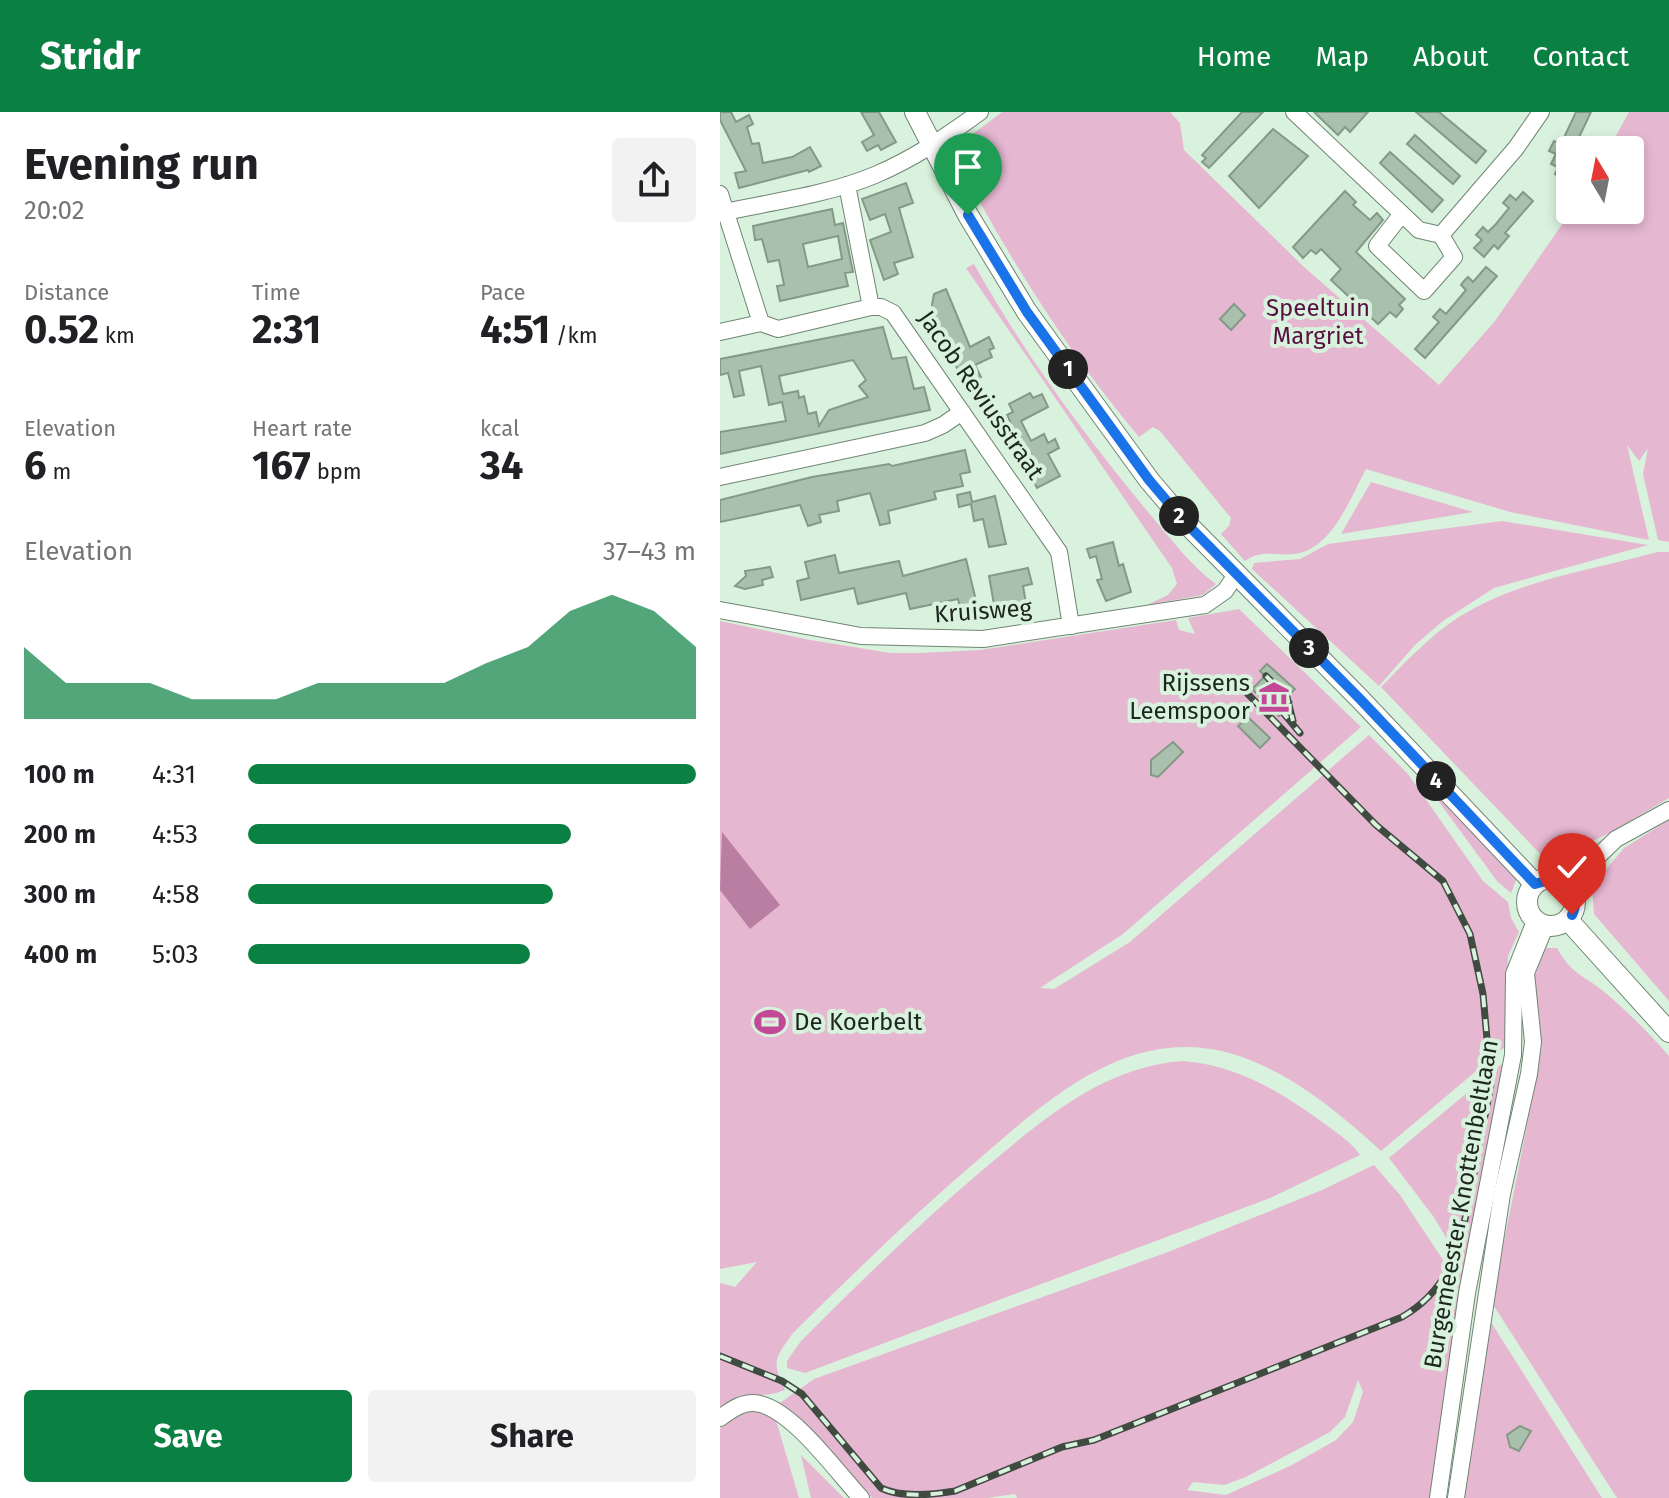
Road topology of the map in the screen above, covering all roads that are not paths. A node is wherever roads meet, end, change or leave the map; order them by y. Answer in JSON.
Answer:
{"nodes":[{"id":1,"x":915,"y":112,"type":"edge"},
{"id":2,"x":980,"y":112,"type":"edge"},
{"id":3,"x":1294,"y":112,"type":"edge"},
{"id":4,"x":1541,"y":112,"type":"edge"},
{"id":5,"x":931,"y":146,"type":"junction"},
{"id":6,"x":847,"y":185,"type":"junction"},
{"id":7,"x":720,"y":194,"type":"edge"},
{"id":8,"x":723,"y":212,"type":"edge"},
{"id":9,"x":1401,"y":215,"type":"junction"},
{"id":10,"x":1441,"y":235,"type":"junction"},
{"id":11,"x":871,"y":307,"type":"junction"},
{"id":12,"x":761,"y":323,"type":"junction"},
{"id":13,"x":720,"y":332,"type":"edge"},
{"id":14,"x":962,"y":412,"type":"junction"},
{"id":15,"x":720,"y":477,"type":"edge"},
{"id":16,"x":1236,"y":575,"type":"junction"},
{"id":17,"x":720,"y":610,"type":"edge"},
{"id":18,"x":1071,"y":626,"type":"junction"},
{"id":19,"x":1669,"y":810,"type":"edge"},
{"id":20,"x":1535,"y":884,"type":"junction"},
{"id":21,"x":1568,"y":885,"type":"junction"},
{"id":22,"x":1568,"y":920,"type":"junction"},
{"id":23,"x":1540,"y":924,"type":"junction"},
{"id":24,"x":1669,"y":1032,"type":"edge"},
{"id":25,"x":720,"y":1418,"type":"edge"},
{"id":26,"x":861,"y":1498,"type":"edge"},
{"id":27,"x":1438,"y":1498,"type":"edge"},
{"id":28,"x":1456,"y":1498,"type":"edge"}],
"edges":[{"from":1,"to":5,"type":"main road"},
{"from":2,"to":5,"type":"street"},
{"from":3,"to":9,"type":"street"},
{"from":4,"to":10,"type":"street"},
{"from":5,"to":6,"type":"street"},
{"from":5,"to":16,"type":"main road"},
{"from":6,"to":8,"type":"street"},
{"from":6,"to":11,"type":"street"},
{"from":7,"to":8,"type":"street"},
{"from":8,"to":12,"type":"street"},
{"from":9,"to":10,"type":"street"},
{"from":9,"to":10,"type":"street"},
{"from":11,"to":12,"type":"street"},
{"from":11,"to":14,"type":"street","name":"Jacob Reviusstraat"},
{"from":12,"to":13,"type":"street"},
{"from":14,"to":15,"type":"street"},
{"from":14,"to":18,"type":"street","name":"Jacob Reviusstraat"},
{"from":16,"to":18,"type":"street","name":"Kruisweg"},
{"from":16,"to":20,"type":"main road"},
{"from":17,"to":18,"type":"street","name":"Kruisweg"},
{"from":19,"to":21,"type":"street"},
{"from":20,"to":21,"type":"main road"},
{"from":20,"to":23,"type":"main road"},
{"from":21,"to":22,"type":"main road"},
{"from":22,"to":23,"type":"main road"},
{"from":22,"to":24,"type":"main road"},
{"from":23,"to":27,"type":"street","name":"Burgemeester Knottenbeltlaan"},
{"from":23,"to":28,"type":"street","name":"Burgemeester Knottenbeltlaan"},
{"from":25,"to":26,"type":"street"}]}
